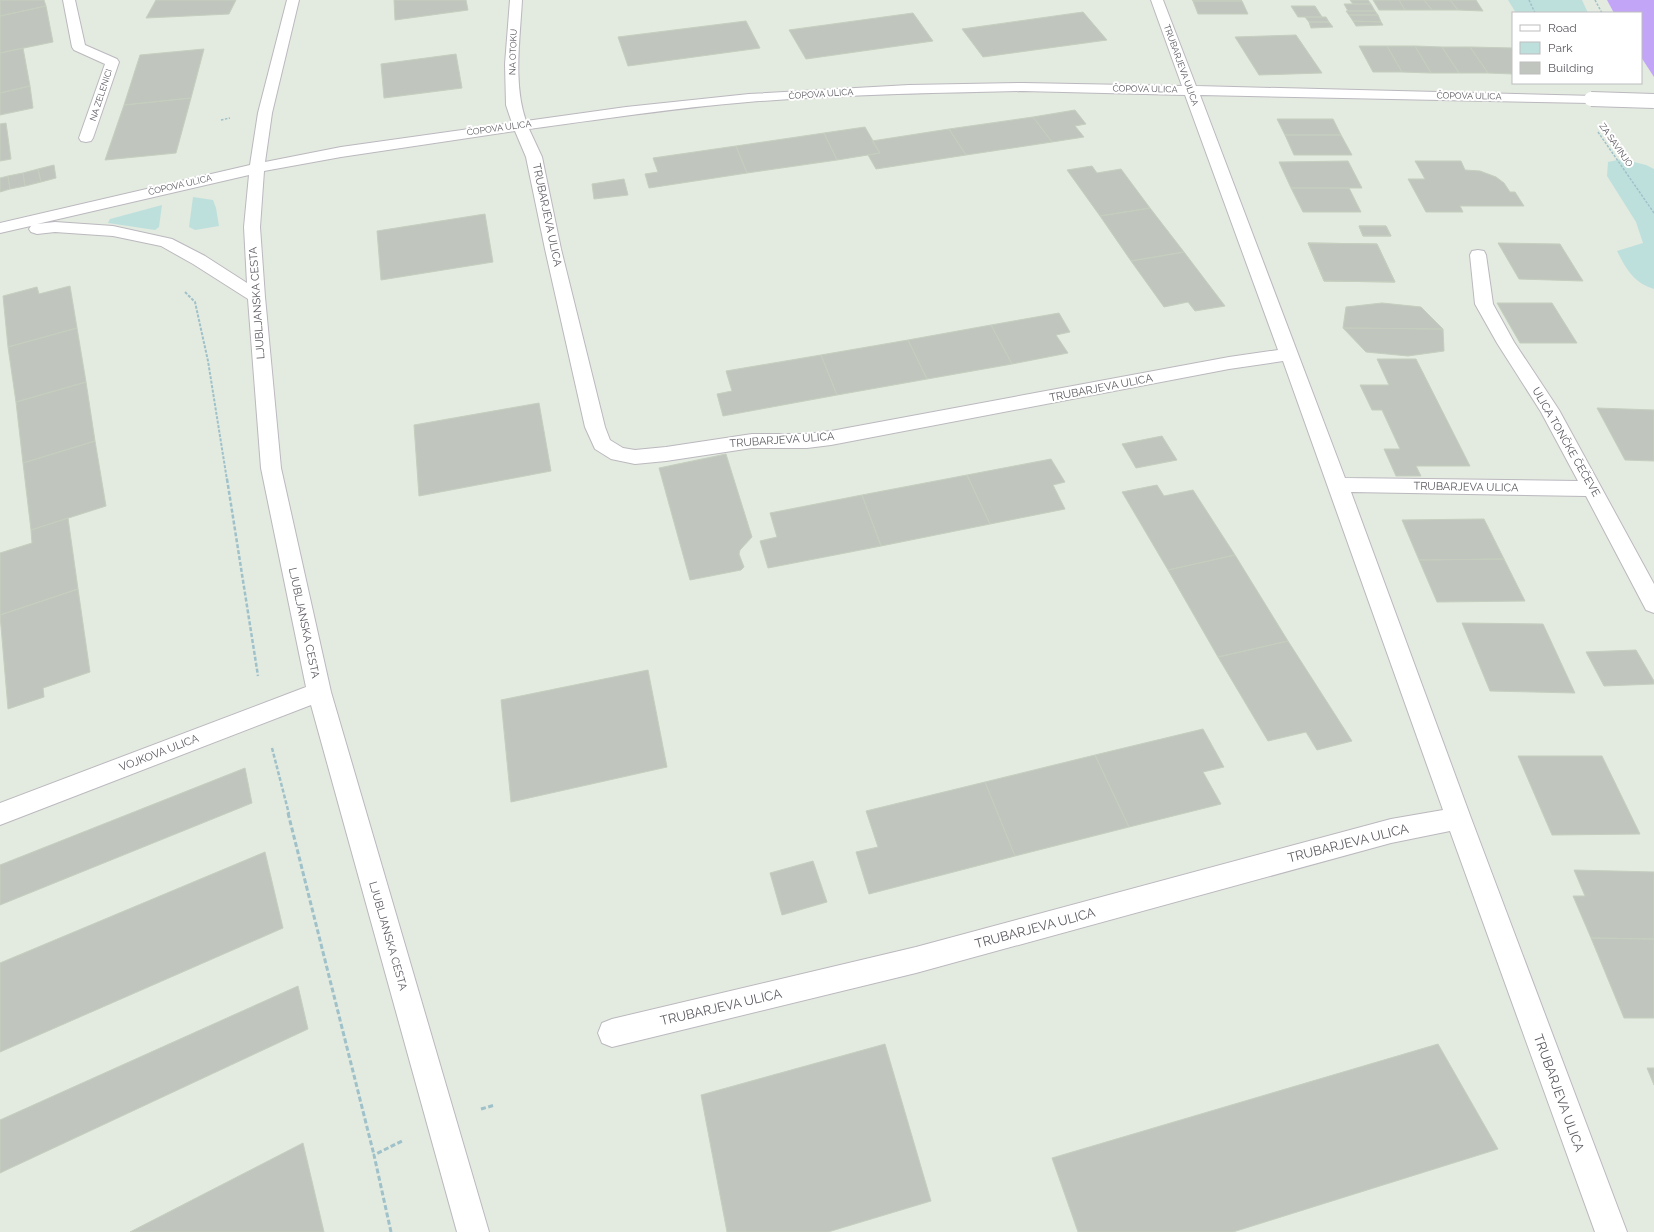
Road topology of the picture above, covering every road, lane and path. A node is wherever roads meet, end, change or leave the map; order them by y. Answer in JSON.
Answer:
{"nodes":[{"id":1,"x":69,"y":0,"type":"edge"},
{"id":2,"x":293,"y":0,"type":"edge"},
{"id":3,"x":516,"y":0,"type":"edge"},
{"id":4,"x":1157,"y":0,"type":"edge"},
{"id":5,"x":1529,"y":0,"type":"edge"},
{"id":6,"x":1595,"y":0,"type":"edge"},
{"id":7,"x":1535,"y":12,"type":"edge"},
{"id":8,"x":1601,"y":12,"type":"edge"},
{"id":9,"x":1191,"y":90,"type":"junction"},
{"id":10,"x":1559,"y":98,"type":"junction"},
{"id":11,"x":1654,"y":101,"type":"edge"},
{"id":12,"x":520,"y":125,"type":"junction"},
{"id":13,"x":86,"y":138,"type":"dead end"},
{"id":14,"x":257,"y":168,"type":"junction"},
{"id":15,"x":1654,"y":213,"type":"edge"},
{"id":16,"x":0,"y":228,"type":"edge"},
{"id":17,"x":0,"y":232,"type":"edge"},
{"id":18,"x":1478,"y":255,"type":"dead end"},
{"id":19,"x":256,"y":297,"type":"junction"},
{"id":20,"x":1289,"y":354,"type":"junction"},
{"id":21,"x":1338,"y":485,"type":"junction"},
{"id":22,"x":1593,"y":489,"type":"junction"},
{"id":23,"x":1654,"y":604,"type":"edge"},
{"id":24,"x":319,"y":692,"type":"junction"},
{"id":25,"x":0,"y":814,"type":"edge"},
{"id":26,"x":1458,"y":818,"type":"junction"},
{"id":27,"x":612,"y":1033,"type":"dead end"},
{"id":28,"x":473,"y":1232,"type":"edge"},
{"id":29,"x":1611,"y":1232,"type":"edge"}],
"edges":[{"from":1,"to":13,"type":"street","name":"NA ZELENICI"},
{"from":2,"to":14,"type":"street","name":"LJUBLJANSKA CESTA"},
{"from":3,"to":12,"type":"street","name":"NA OTOKU"},
{"from":4,"to":9,"type":"street","name":"TRUBARJEVA ULICA"},
{"from":5,"to":7,"type":"path"},
{"from":6,"to":8,"type":"path"},
{"from":9,"to":10,"type":"street","name":"ČOPOVA ULICA"},
{"from":9,"to":12,"type":"street","name":"ČOPOVA ULICA"},
{"from":9,"to":20,"type":"street","name":"TRUBARJEVA ULICA"},
{"from":10,"to":11,"type":"street","name":"ČOPOVA ULICA","bridge":true},
{"from":10,"to":15,"type":"path","name":"ZA SAVINJO"},
{"from":12,"to":14,"type":"street","name":"ČOPOVA ULICA"},
{"from":12,"to":20,"type":"street","name":"TRUBARJEVA ULICA"},
{"from":14,"to":16,"type":"street","name":"ČOPOVA ULICA"},
{"from":14,"to":19,"type":"street","name":"LJUBLJANSKA CESTA"},
{"from":17,"to":19,"type":"street"},
{"from":18,"to":22,"type":"street","name":"ULICA TONČKE ČEČEVE"},
{"from":19,"to":24,"type":"street","name":"LJUBLJANSKA CESTA"},
{"from":20,"to":21,"type":"street","name":"TRUBARJEVA ULICA"},
{"from":21,"to":22,"type":"street","name":"TRUBARJEVA ULICA"},
{"from":21,"to":26,"type":"street","name":"TRUBARJEVA ULICA"},
{"from":22,"to":23,"type":"street","name":"ULICA TONČKE ČEČEVE"},
{"from":24,"to":25,"type":"street","name":"VOJKOVA ULICA"},
{"from":24,"to":28,"type":"street","name":"LJUBLJANSKA CESTA"},
{"from":26,"to":27,"type":"street","name":"TRUBARJEVA ULICA"},
{"from":26,"to":29,"type":"street","name":"TRUBARJEVA ULICA"}]}
